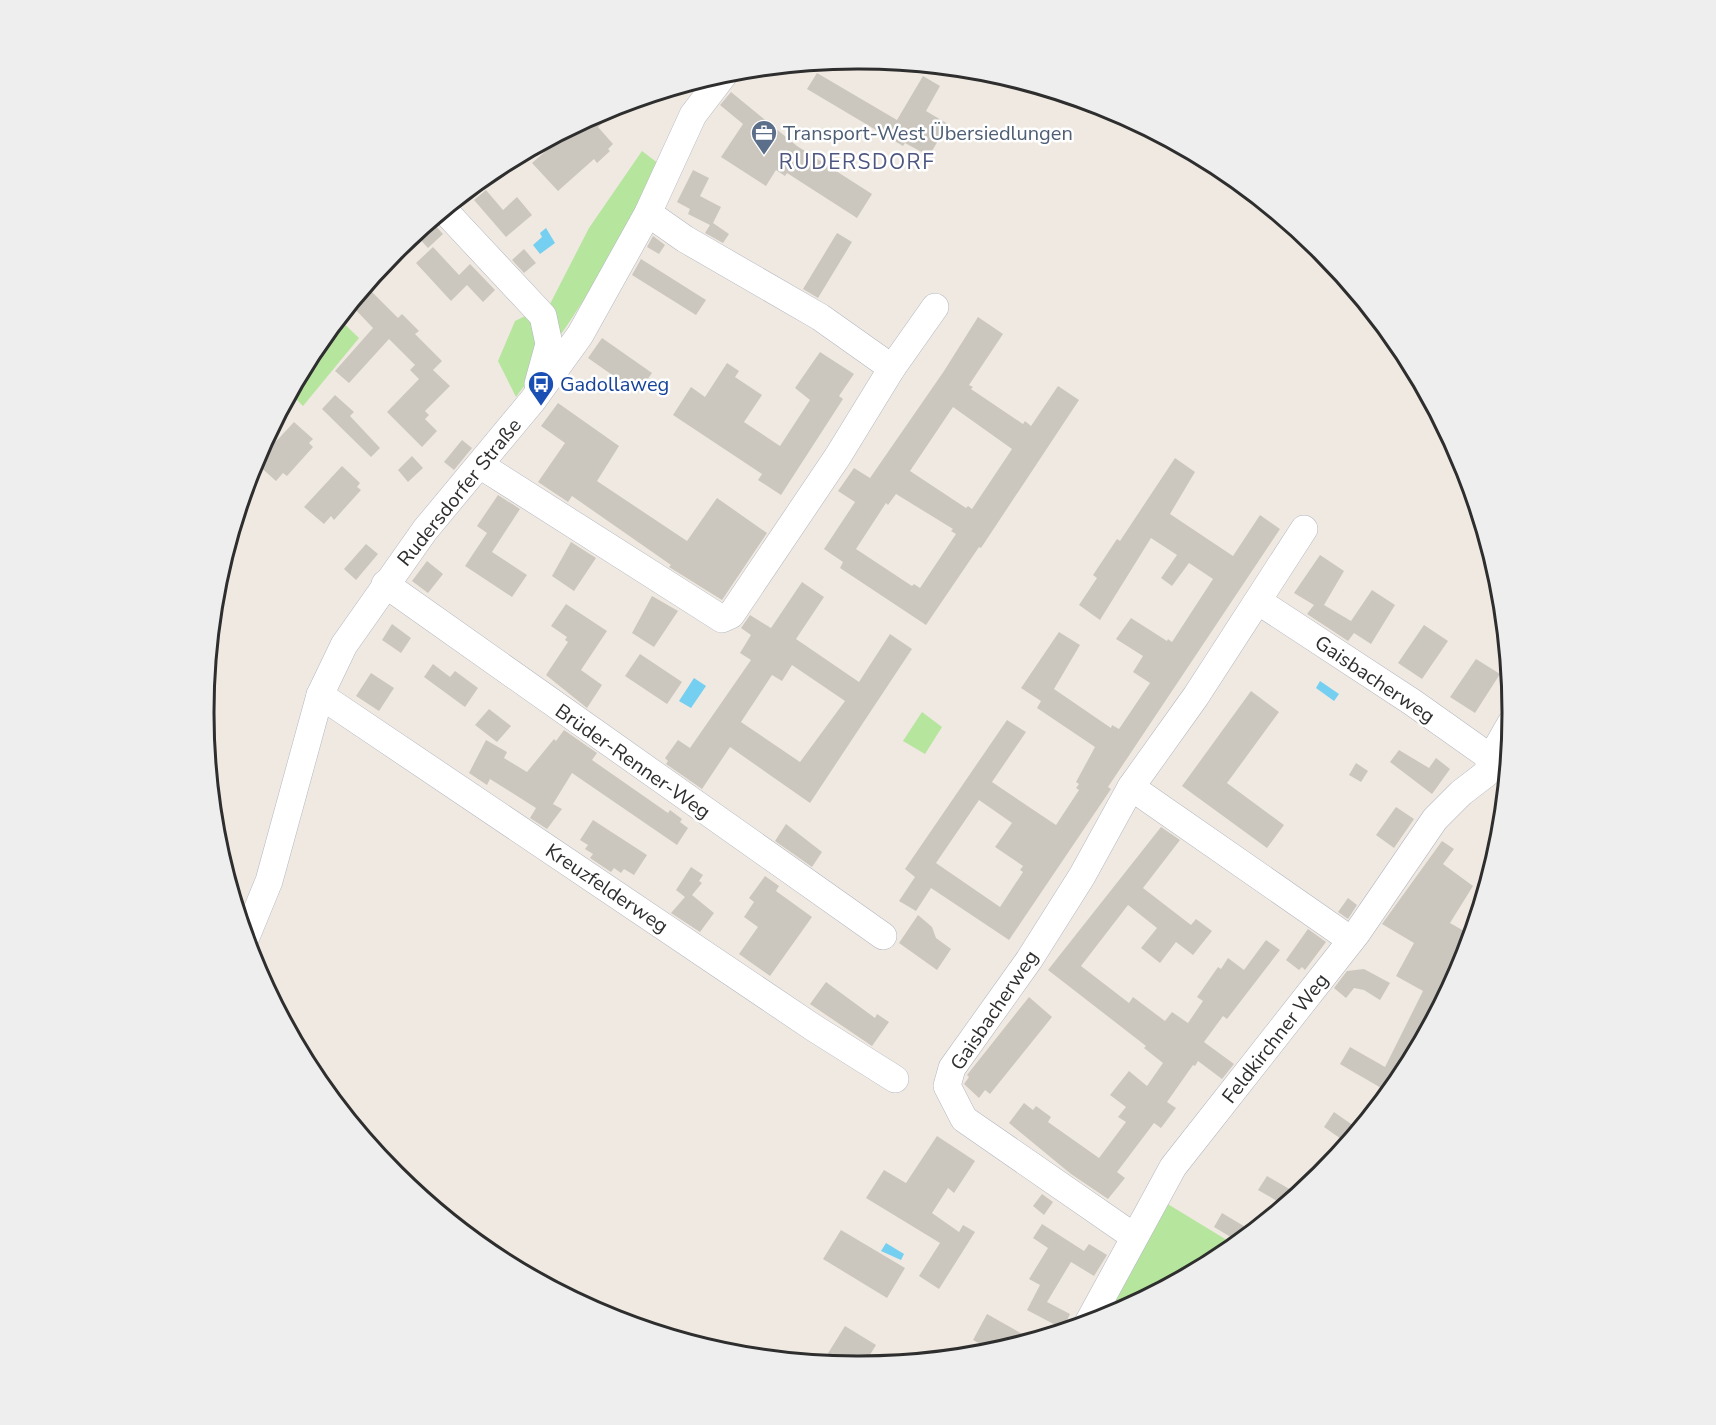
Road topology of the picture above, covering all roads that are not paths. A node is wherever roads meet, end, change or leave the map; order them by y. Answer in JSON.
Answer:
{"nodes":[{"id":1,"x":716,"y":85,"type":"edge"},
{"id":2,"x":648,"y":213,"type":"junction"},
{"id":3,"x":450,"y":216,"type":"edge"},
{"id":4,"x":935,"y":307,"type":"dead end"},
{"id":5,"x":892,"y":368,"type":"junction"},
{"id":6,"x":533,"y":400,"type":"junction"},
{"id":7,"x":480,"y":465,"type":"junction"},
{"id":8,"x":1304,"y":529,"type":"dead end"},
{"id":9,"x":385,"y":584,"type":"junction"},
{"id":10,"x":1258,"y":601,"type":"junction"},
{"id":11,"x":320,"y":695,"type":"junction"},
{"id":12,"x":1500,"y":755,"type":"edge"},
{"id":13,"x":1494,"y":773,"type":"edge"},
{"id":14,"x":1131,"y":787,"type":"junction"},
{"id":15,"x":251,"y":925,"type":"edge"},
{"id":16,"x":883,"y":936,"type":"dead end"},
{"id":17,"x":1352,"y":940,"type":"junction"},
{"id":18,"x":895,"y":1079,"type":"dead end"},
{"id":19,"x":1133,"y":1236,"type":"junction"},
{"id":20,"x":1094,"y":1311,"type":"edge"}],
"edges":[{"from":1,"to":2,"type":"street","name":"Rudersdorfer Straße"},
{"from":2,"to":5,"type":"street"},
{"from":2,"to":6,"type":"street","name":"Rudersdorfer Straße"},
{"from":3,"to":6,"type":"street"},
{"from":4,"to":5,"type":"street"},
{"from":5,"to":7,"type":"street"},
{"from":6,"to":7,"type":"street","name":"Rudersdorfer Straße"},
{"from":7,"to":9,"type":"street","name":"Rudersdorfer Straße"},
{"from":8,"to":10,"type":"street","name":"Gaisbacherweg"},
{"from":9,"to":11,"type":"street","name":"Rudersdorfer Straße"},
{"from":9,"to":16,"type":"street","name":"Brüder-Renner-Weg"},
{"from":10,"to":13,"type":"street","name":"Gaisbacherweg"},
{"from":10,"to":14,"type":"street","name":"Gaisbacherweg"},
{"from":11,"to":15,"type":"street","name":"Rudersdorfer Straße"},
{"from":11,"to":18,"type":"street","name":"Kreuzfelderweg"},
{"from":12,"to":13,"type":"street","name":"Feldkirchner Weg"},
{"from":13,"to":17,"type":"street","name":"Feldkirchner Weg"},
{"from":14,"to":17,"type":"street"},
{"from":14,"to":19,"type":"street","name":"Gaisbacherweg"},
{"from":17,"to":19,"type":"street","name":"Feldkirchner Weg"},
{"from":19,"to":20,"type":"street","name":"Feldkirchner Weg"}]}
